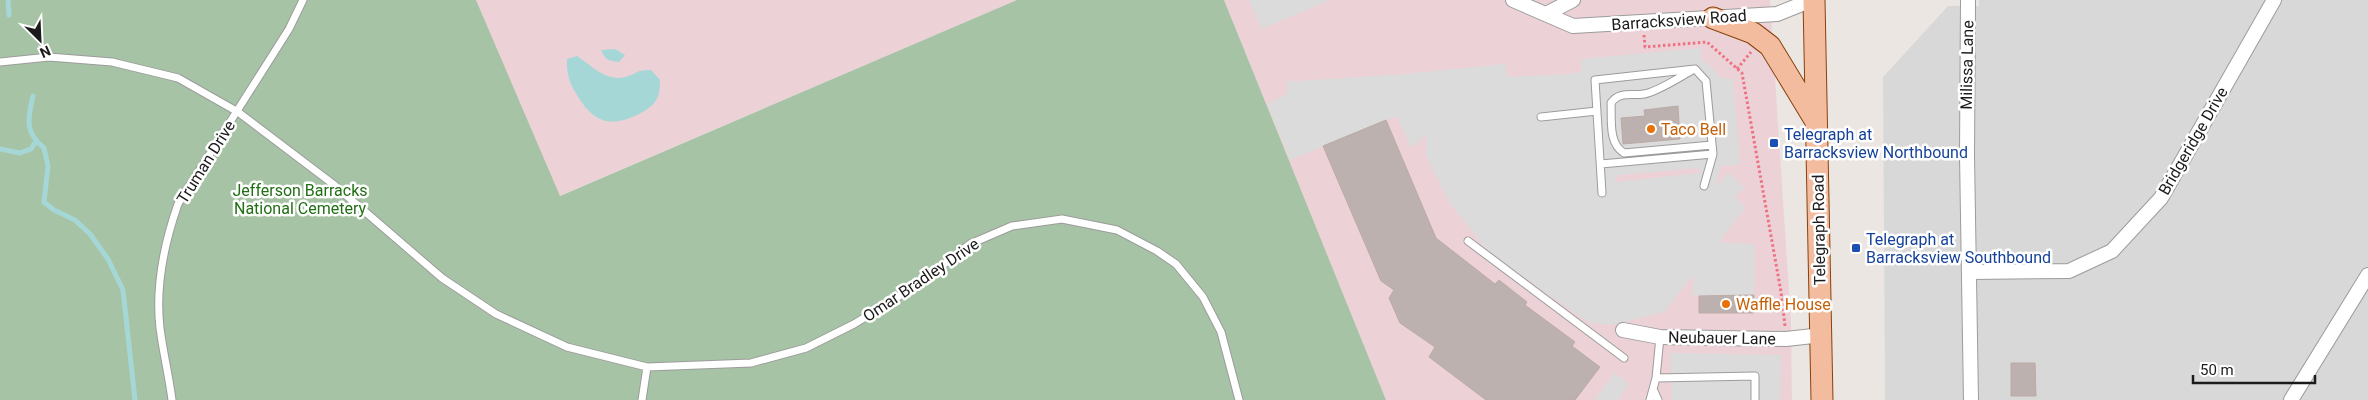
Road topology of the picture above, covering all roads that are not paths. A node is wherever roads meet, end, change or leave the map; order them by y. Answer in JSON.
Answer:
{"nodes":[{"id":1,"x":303,"y":0,"type":"edge"},
{"id":2,"x":1513,"y":0,"type":"edge"},
{"id":3,"x":1573,"y":0,"type":"edge"},
{"id":4,"x":1813,"y":0,"type":"edge"},
{"id":5,"x":1968,"y":0,"type":"edge"},
{"id":6,"x":2274,"y":0,"type":"edge"},
{"id":7,"x":1546,"y":14,"type":"junction"},
{"id":8,"x":1713,"y":18,"type":"junction"},
{"id":9,"x":0,"y":62,"type":"edge"},
{"id":10,"x":1695,"y":69,"type":"junction"},
{"id":11,"x":238,"y":112,"type":"junction"},
{"id":12,"x":1597,"y":112,"type":"junction"},
{"id":13,"x":1541,"y":117,"type":"dead end"},
{"id":14,"x":1817,"y":122,"type":"junction"},
{"id":15,"x":1712,"y":145,"type":"junction"},
{"id":16,"x":1713,"y":154,"type":"junction"},
{"id":17,"x":1600,"y":164,"type":"junction"},
{"id":18,"x":1704,"y":186,"type":"dead end"},
{"id":19,"x":1602,"y":193,"type":"dead end"},
{"id":20,"x":1468,"y":241,"type":"dead end"},
{"id":21,"x":1970,"y":272,"type":"junction"},
{"id":22,"x":2368,"y":275,"type":"edge"},
{"id":23,"x":1623,"y":330,"type":"dead end"},
{"id":24,"x":1822,"y":335,"type":"junction"},
{"id":25,"x":1660,"y":337,"type":"junction"},
{"id":26,"x":1624,"y":358,"type":"dead end"},
{"id":27,"x":647,"y":367,"type":"junction"},
{"id":28,"x":1656,"y":378,"type":"junction"},
{"id":29,"x":1654,"y":391,"type":"junction"},
{"id":30,"x":172,"y":400,"type":"edge"},
{"id":31,"x":642,"y":400,"type":"edge"},
{"id":32,"x":1238,"y":400,"type":"edge"},
{"id":33,"x":1650,"y":400,"type":"edge"},
{"id":34,"x":1658,"y":400,"type":"edge"},
{"id":35,"x":1755,"y":400,"type":"edge"},
{"id":36,"x":1822,"y":400,"type":"edge"},
{"id":37,"x":1971,"y":400,"type":"edge"},
{"id":38,"x":2291,"y":400,"type":"edge"}],
"edges":[{"from":1,"to":11,"type":"lane","name":"Truman Drive"},
{"from":2,"to":7,"type":"street","name":"Barracksview Road"},
{"from":3,"to":7,"type":"street"},
{"from":4,"to":8,"type":"street","name":"Barracksview Road"},
{"from":4,"to":14,"type":"main road","name":"Telegraph Road"},
{"from":5,"to":21,"type":"street","name":"Milissa Lane"},
{"from":6,"to":21,"type":"street","name":"Bridgeridge Drive"},
{"from":7,"to":8,"type":"street","name":"Barracksview Road"},
{"from":8,"to":14,"type":"main road"},
{"from":9,"to":11,"type":"lane","name":"Omar Bradley Drive"},
{"from":10,"to":12,"type":"lane"},
{"from":10,"to":15,"type":"lane"},
{"from":10,"to":15,"type":"lane"},
{"from":11,"to":27,"type":"lane","name":"Omar Bradley Drive"},
{"from":11,"to":30,"type":"lane","name":"Truman Drive"},
{"from":12,"to":13,"type":"lane"},
{"from":12,"to":17,"type":"lane"},
{"from":14,"to":24,"type":"main road","name":"Telegraph Road"},
{"from":15,"to":16,"type":"lane"},
{"from":16,"to":17,"type":"lane"},
{"from":16,"to":18,"type":"lane"},
{"from":17,"to":19,"type":"lane"},
{"from":20,"to":26,"type":"lane"},
{"from":21,"to":37,"type":"street","name":"Milissa Lane"},
{"from":22,"to":38,"type":"street"},
{"from":23,"to":25,"type":"street","name":"Neubauer Lane"},
{"from":24,"to":25,"type":"street","name":"Neubauer Lane"},
{"from":24,"to":36,"type":"main road","name":"Telegraph Road"},
{"from":25,"to":28,"type":"lane"},
{"from":27,"to":31,"type":"lane"},
{"from":27,"to":32,"type":"lane","name":"Omar Bradley Drive"},
{"from":28,"to":29,"type":"lane"},
{"from":28,"to":35,"type":"lane"},
{"from":29,"to":33,"type":"lane"},
{"from":29,"to":34,"type":"lane"}]}
